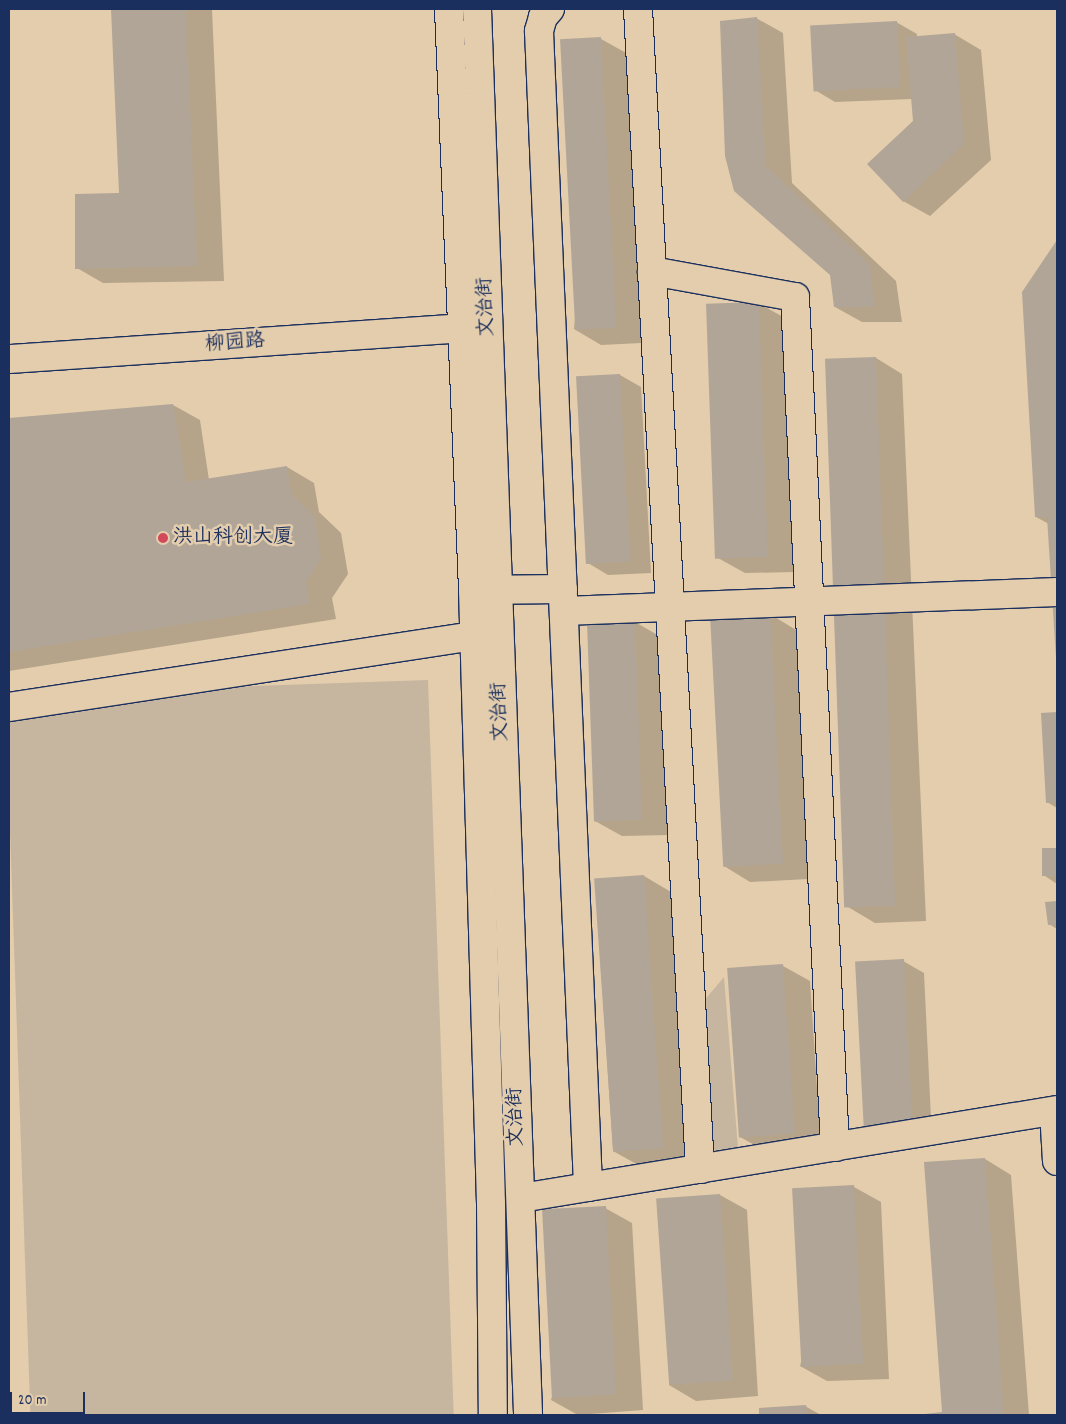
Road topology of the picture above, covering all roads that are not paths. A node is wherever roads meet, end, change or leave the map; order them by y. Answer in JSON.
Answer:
{"nodes":[{"id":1,"x":449,"y":9,"type":"edge"},
{"id":2,"x":477,"y":9,"type":"edge"},
{"id":3,"x":550,"y":9,"type":"edge"},
{"id":4,"x":638,"y":9,"type":"edge"},
{"id":5,"x":652,"y":271,"type":"junction"},
{"id":6,"x":462,"y":328,"type":"junction"},
{"id":7,"x":9,"y":359,"type":"edge"},
{"id":8,"x":484,"y":590,"type":"junction"},
{"id":9,"x":1057,"y":592,"type":"edge"},
{"id":10,"x":564,"y":600,"type":"junction"},
{"id":11,"x":810,"y":602,"type":"junction"},
{"id":12,"x":670,"y":607,"type":"junction"},
{"id":13,"x":474,"y":636,"type":"junction"},
{"id":14,"x":9,"y":707,"type":"edge"},
{"id":15,"x":1055,"y":1110,"type":"edge"},
{"id":16,"x":835,"y":1147,"type":"junction"},
{"id":17,"x":1057,"y":1161,"type":"edge"},
{"id":18,"x":700,"y":1169,"type":"junction"},
{"id":19,"x":588,"y":1187,"type":"junction"},
{"id":20,"x":521,"y":1198,"type":"junction"},
{"id":21,"x":493,"y":1415,"type":"edge"},
{"id":22,"x":528,"y":1415,"type":"edge"}],
"edges":[{"from":1,"to":6,"type":"street","name":"文治街"},
{"from":2,"to":8,"type":"street","name":"文治街"},
{"from":3,"to":10,"type":"street"},
{"from":4,"to":5,"type":"street"},
{"from":5,"to":11,"type":"street"},
{"from":5,"to":12,"type":"street"},
{"from":6,"to":7,"type":"street","name":"柳园路"},
{"from":6,"to":8,"type":"street","name":"文治街"},
{"from":8,"to":10,"type":"street"},
{"from":8,"to":13,"type":"street","name":"文治街"},
{"from":8,"to":20,"type":"street","name":"文治街"},
{"from":9,"to":11,"type":"street"},
{"from":10,"to":12,"type":"street"},
{"from":10,"to":19,"type":"street"},
{"from":11,"to":12,"type":"street"},
{"from":11,"to":16,"type":"street"},
{"from":12,"to":18,"type":"street"},
{"from":13,"to":14,"type":"street"},
{"from":13,"to":21,"type":"street","name":"文治街"},
{"from":15,"to":16,"type":"street"},
{"from":15,"to":17,"type":"street"},
{"from":16,"to":18,"type":"street"},
{"from":18,"to":19,"type":"street"},
{"from":19,"to":20,"type":"street"},
{"from":20,"to":22,"type":"street","name":"文治街"}]}
